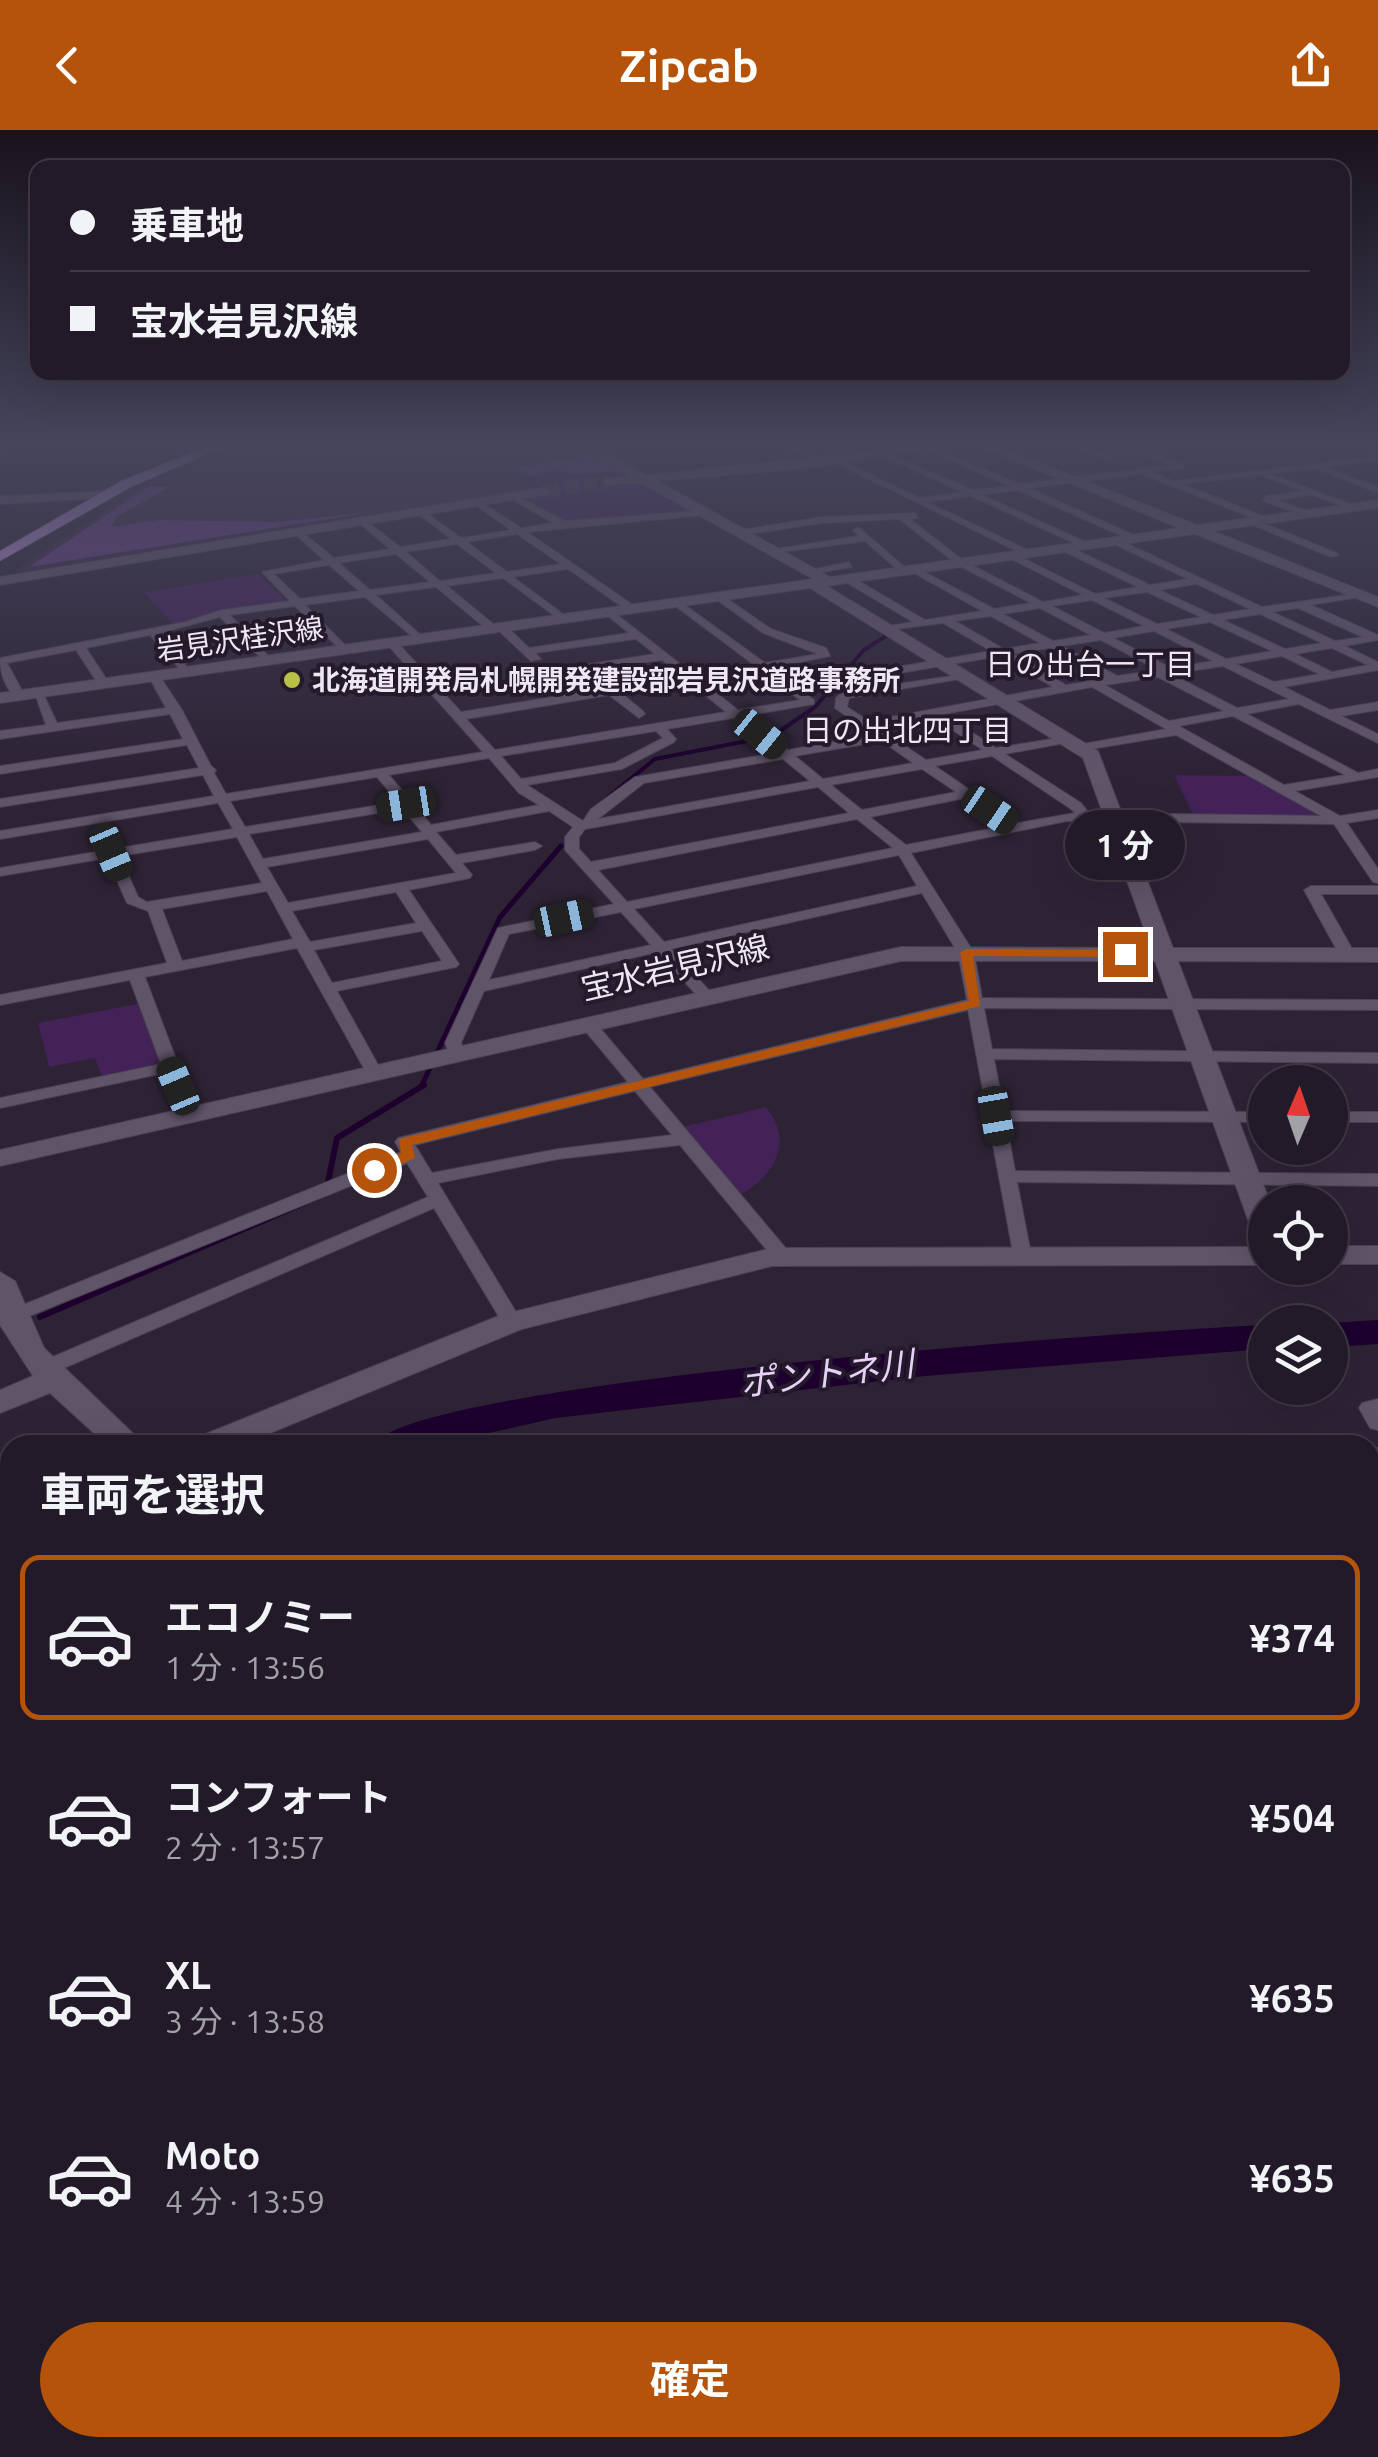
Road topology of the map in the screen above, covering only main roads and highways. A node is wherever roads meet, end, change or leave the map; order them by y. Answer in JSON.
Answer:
{"nodes":[{"id":1,"x":22,"y":553,"type":"edge"},
{"id":2,"x":0,"y":568,"type":"edge"}],
"edges":[{"from":1,"to":2,"type":"highway"}]}
